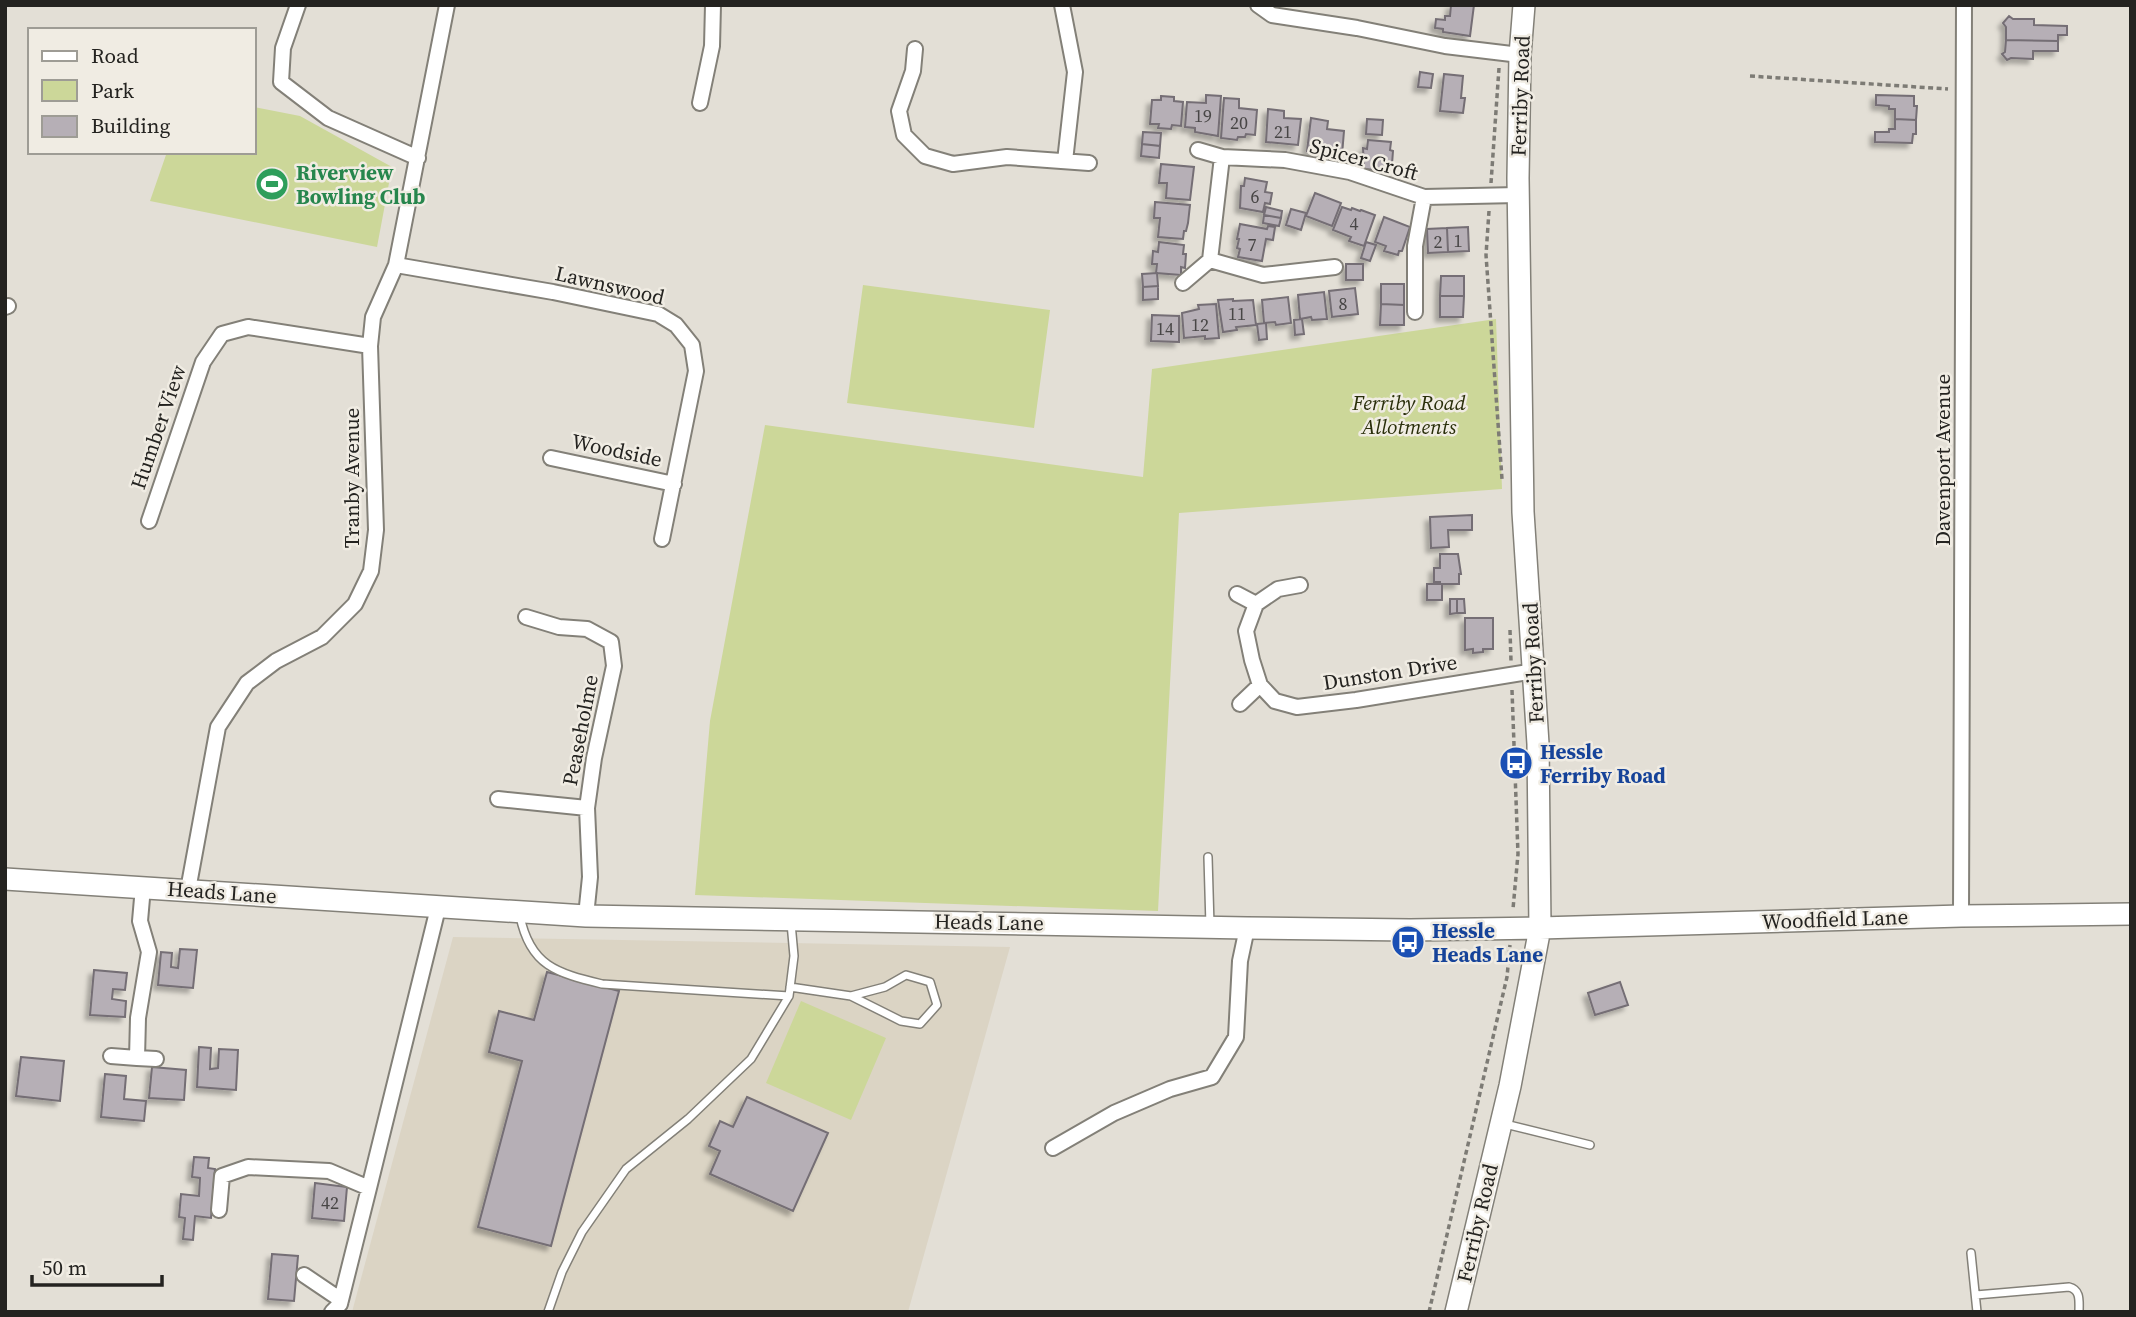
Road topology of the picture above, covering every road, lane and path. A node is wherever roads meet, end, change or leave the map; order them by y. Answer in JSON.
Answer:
{"nodes":[{"id":1,"x":298,"y":5,"type":"edge"},
{"id":2,"x":447,"y":5,"type":"edge"},
{"id":3,"x":713,"y":5,"type":"edge"},
{"id":4,"x":1062,"y":5,"type":"edge"},
{"id":5,"x":1258,"y":5,"type":"edge"},
{"id":6,"x":1524,"y":5,"type":"edge"},
{"id":7,"x":1964,"y":5,"type":"edge"},
{"id":8,"x":915,"y":49,"type":"dead end"},
{"id":9,"x":1520,"y":55,"type":"junction"},
{"id":10,"x":1750,"y":76,"type":"dead end"},
{"id":11,"x":1964,"y":90,"type":"junction"},
{"id":12,"x":700,"y":103,"type":"dead end"},
{"id":13,"x":1198,"y":150,"type":"dead end"},
{"id":14,"x":1222,"y":157,"type":"junction"},
{"id":15,"x":418,"y":158,"type":"junction"},
{"id":16,"x":1065,"y":161,"type":"junction"},
{"id":17,"x":1089,"y":163,"type":"dead end"},
{"id":18,"x":1518,"y":195,"type":"junction"},
{"id":19,"x":1424,"y":197,"type":"junction"},
{"id":20,"x":1210,"y":260,"type":"junction"},
{"id":21,"x":396,"y":265,"type":"junction"},
{"id":22,"x":1335,"y":267,"type":"dead end"},
{"id":23,"x":1183,"y":283,"type":"dead end"},
{"id":24,"x":1415,"y":312,"type":"dead end"},
{"id":25,"x":370,"y":346,"type":"junction"},
{"id":26,"x":551,"y":458,"type":"dead end"},
{"id":27,"x":674,"y":484,"type":"junction"},
{"id":28,"x":149,"y":521,"type":"dead end"},
{"id":29,"x":662,"y":539,"type":"dead end"},
{"id":30,"x":1300,"y":585,"type":"dead end"},
{"id":31,"x":1237,"y":594,"type":"dead end"},
{"id":32,"x":1256,"y":604,"type":"junction"},
{"id":33,"x":526,"y":617,"type":"dead end"},
{"id":34,"x":1534,"y":671,"type":"junction"},
{"id":35,"x":1260,"y":685,"type":"junction"},
{"id":36,"x":1240,"y":704,"type":"dead end"},
{"id":37,"x":498,"y":799,"type":"dead end"},
{"id":38,"x":587,"y":808,"type":"junction"},
{"id":39,"x":1208,"y":857,"type":"dead end"},
{"id":40,"x":5,"y":879,"type":"edge"},
{"id":41,"x":143,"y":887,"type":"junction"},
{"id":42,"x":188,"y":890,"type":"junction"},
{"id":43,"x":438,"y":908,"type":"junction"},
{"id":44,"x":519,"y":911,"type":"junction"},
{"id":45,"x":2131,"y":914,"type":"edge"},
{"id":46,"x":586,"y":916,"type":"junction"},
{"id":47,"x":1961,"y":916,"type":"junction"},
{"id":48,"x":790,"y":918,"type":"junction"},
{"id":49,"x":1210,"y":927,"type":"junction"},
{"id":50,"x":1247,"y":928,"type":"junction"},
{"id":51,"x":1539,"y":928,"type":"junction"},
{"id":52,"x":790,"y":987,"type":"junction"},
{"id":53,"x":789,"y":996,"type":"junction"},
{"id":54,"x":851,"y":996,"type":"junction"},
{"id":55,"x":111,"y":1056,"type":"dead end"},
{"id":56,"x":137,"y":1058,"type":"junction"},
{"id":57,"x":156,"y":1059,"type":"dead end"},
{"id":58,"x":1501,"y":1123,"type":"junction"},
{"id":59,"x":1590,"y":1145,"type":"dead end"},
{"id":60,"x":1053,"y":1149,"type":"dead end"},
{"id":61,"x":369,"y":1188,"type":"junction"},
{"id":62,"x":219,"y":1210,"type":"dead end"},
{"id":63,"x":1971,"y":1253,"type":"dead end"},
{"id":64,"x":304,"y":1276,"type":"dead end"},
{"id":65,"x":1976,"y":1295,"type":"junction"},
{"id":66,"x":337,"y":1306,"type":"edge"},
{"id":67,"x":548,"y":1312,"type":"edge"},
{"id":68,"x":1456,"y":1312,"type":"edge"},
{"id":69,"x":1977,"y":1312,"type":"edge"},
{"id":70,"x":2079,"y":1312,"type":"edge"}],
"edges":[{"from":1,"to":15,"type":"street"},
{"from":2,"to":15,"type":"street","name":"Tranby Avenue"},
{"from":3,"to":12,"type":"street"},
{"from":4,"to":16,"type":"street"},
{"from":5,"to":9,"type":"street"},
{"from":6,"to":9,"type":"street","name":"Ferriby Road"},
{"from":7,"to":11,"type":"street","name":"Davenport Avenue"},
{"from":8,"to":16,"type":"street"},
{"from":9,"to":18,"type":"street","name":"Ferriby Road"},
{"from":10,"to":11,"type":"path"},
{"from":11,"to":47,"type":"street","name":"Davenport Avenue"},
{"from":13,"to":14,"type":"street","name":"Spicer Croft"},
{"from":14,"to":19,"type":"street","name":"Spicer Croft"},
{"from":14,"to":20,"type":"street"},
{"from":15,"to":21,"type":"street","name":"Tranby Avenue"},
{"from":16,"to":17,"type":"street"},
{"from":18,"to":19,"type":"street","name":"Spicer Croft"},
{"from":18,"to":34,"type":"street","name":"Ferriby Road"},
{"from":19,"to":24,"type":"street"},
{"from":20,"to":22,"type":"street"},
{"from":20,"to":23,"type":"street"},
{"from":21,"to":25,"type":"street","name":"Tranby Avenue"},
{"from":21,"to":27,"type":"street","name":"Lawnswood"},
{"from":25,"to":28,"type":"street","name":"Humber View"},
{"from":25,"to":42,"type":"street","name":"Tranby Avenue"},
{"from":26,"to":27,"type":"street","name":"Woodside"},
{"from":27,"to":29,"type":"street","name":"Lawnswood"},
{"from":30,"to":32,"type":"street"},
{"from":31,"to":32,"type":"street"},
{"from":32,"to":35,"type":"street"},
{"from":33,"to":38,"type":"street","name":"Peaseholme"},
{"from":34,"to":35,"type":"street","name":"Dunston Drive"},
{"from":34,"to":51,"type":"street","name":"Ferriby Road"},
{"from":35,"to":36,"type":"street"},
{"from":37,"to":38,"type":"street"},
{"from":38,"to":46,"type":"street","name":"Peaseholme"},
{"from":39,"to":49,"type":"lane"},
{"from":40,"to":41,"type":"street","name":"Heads Lane"},
{"from":41,"to":42,"type":"street","name":"Heads Lane"},
{"from":41,"to":56,"type":"street"},
{"from":42,"to":43,"type":"street","name":"Heads Lane"},
{"from":43,"to":44,"type":"street","name":"Heads Lane"},
{"from":43,"to":61,"type":"street"},
{"from":44,"to":46,"type":"street","name":"Heads Lane"},
{"from":44,"to":53,"type":"lane"},
{"from":45,"to":47,"type":"street","name":"Woodfield Lane"},
{"from":46,"to":48,"type":"street","name":"Heads Lane"},
{"from":47,"to":51,"type":"street","name":"Woodfield Lane"},
{"from":48,"to":49,"type":"street","name":"Heads Lane"},
{"from":48,"to":52,"type":"lane"},
{"from":49,"to":50,"type":"street","name":"Heads Lane"},
{"from":50,"to":51,"type":"street","name":"Heads Lane"},
{"from":50,"to":60,"type":"street"},
{"from":51,"to":58,"type":"street","name":"Ferriby Road"},
{"from":52,"to":53,"type":"lane"},
{"from":52,"to":54,"type":"lane"},
{"from":53,"to":67,"type":"lane"},
{"from":54,"to":54,"type":"lane"},
{"from":55,"to":56,"type":"street"},
{"from":56,"to":57,"type":"street"},
{"from":58,"to":59,"type":"lane"},
{"from":58,"to":68,"type":"street","name":"Ferriby Road"},
{"from":61,"to":62,"type":"street"},
{"from":61,"to":66,"type":"street"},
{"from":63,"to":65,"type":"lane"},
{"from":64,"to":66,"type":"street"},
{"from":65,"to":69,"type":"lane"},
{"from":65,"to":70,"type":"lane"}]}
